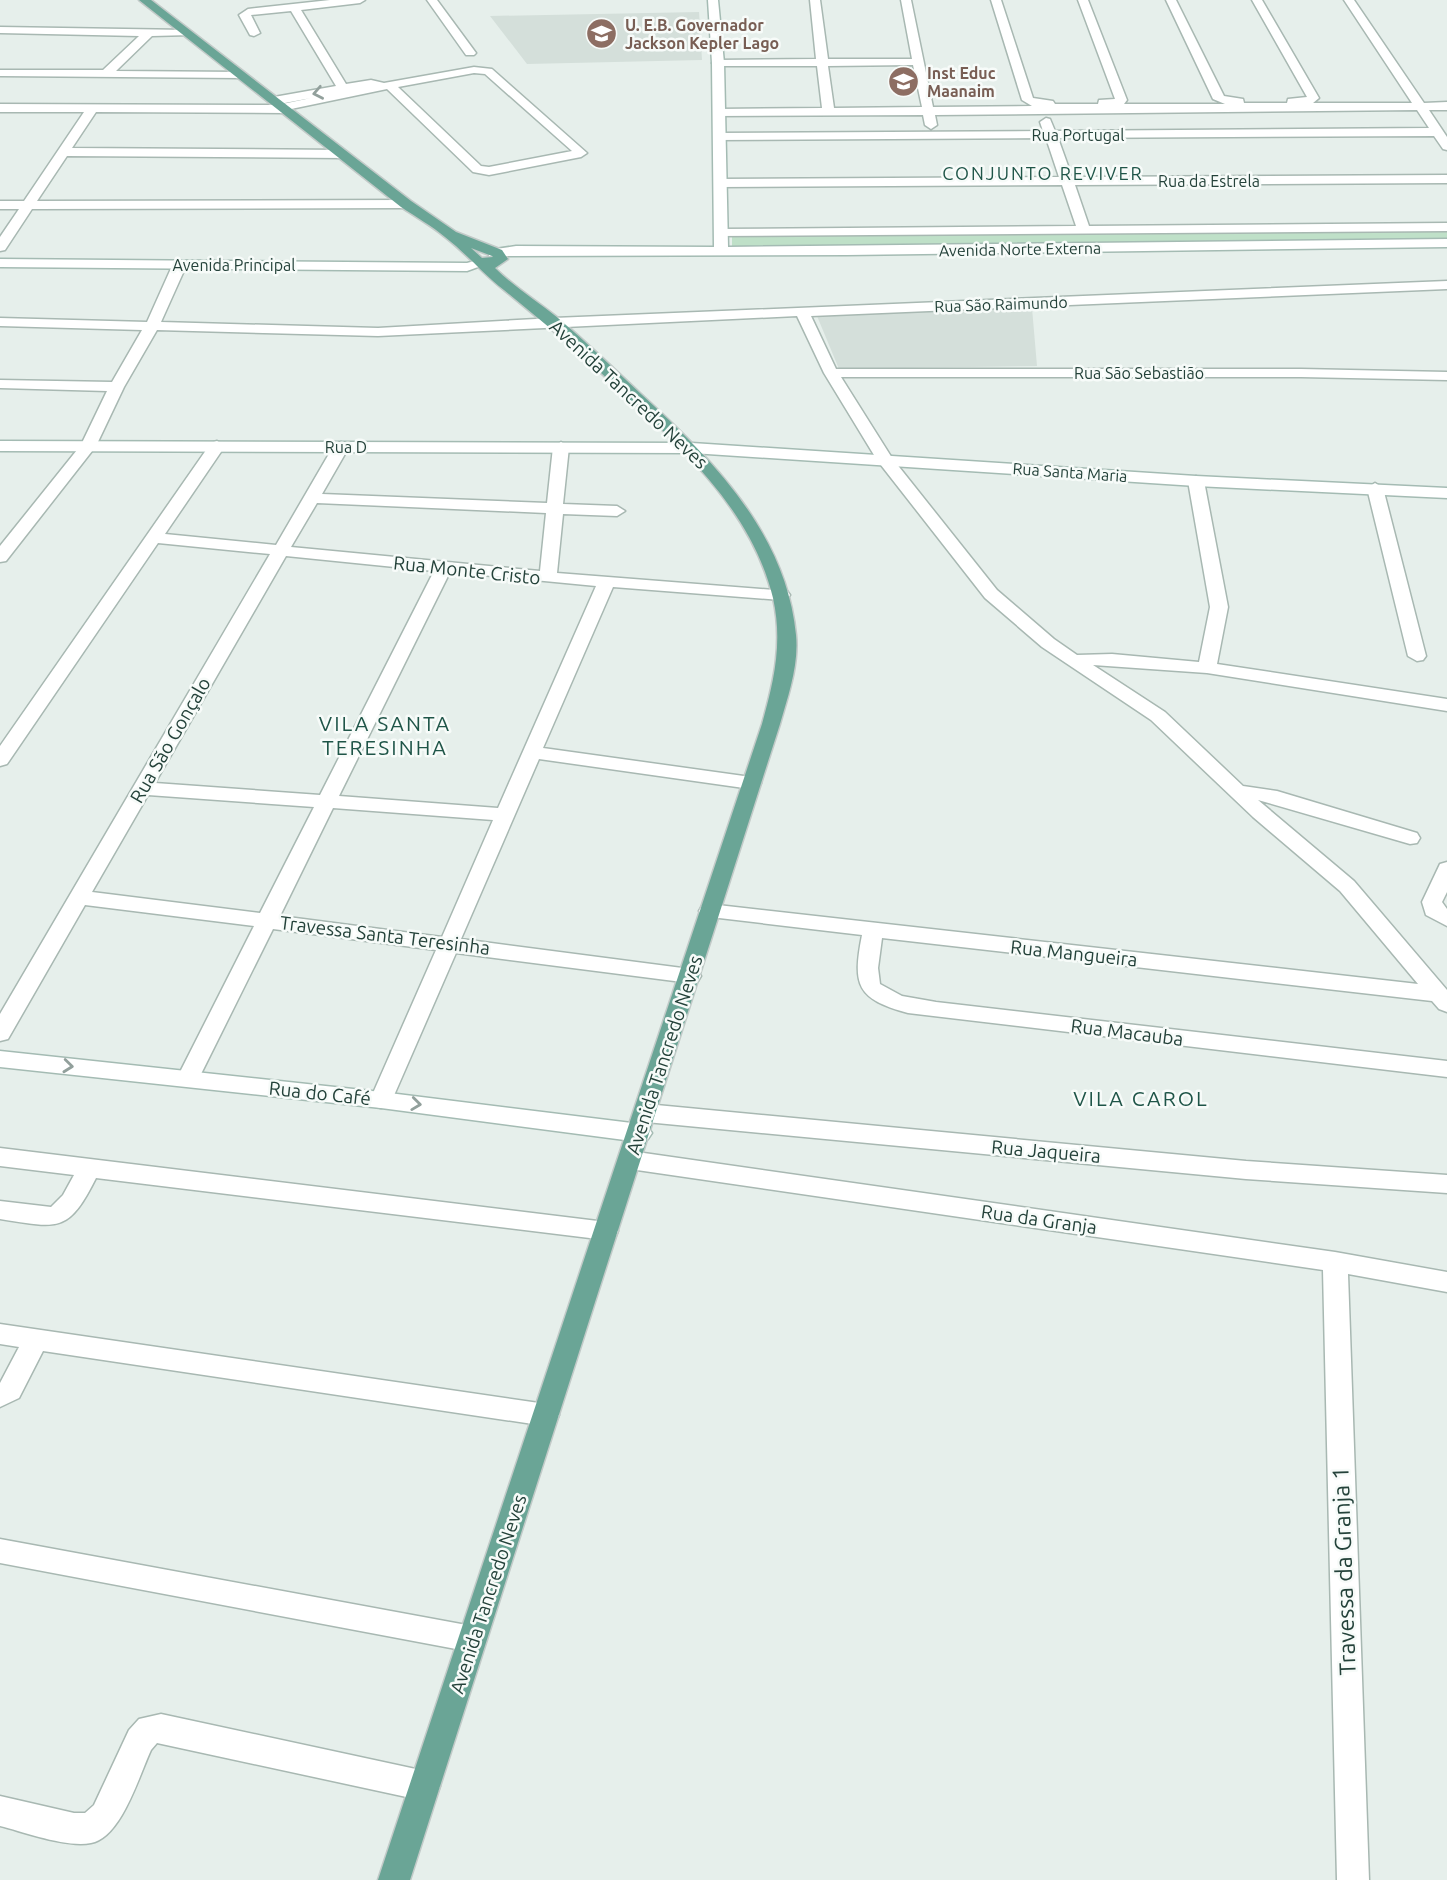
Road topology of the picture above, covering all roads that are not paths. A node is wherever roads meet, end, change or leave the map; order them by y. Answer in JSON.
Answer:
{"nodes":[{"id":1,"x":144,"y":0,"type":"edge"},
{"id":2,"x":360,"y":0,"type":"edge"},
{"id":3,"x":432,"y":0,"type":"edge"},
{"id":4,"x":713,"y":0,"type":"edge"},
{"id":5,"x":815,"y":0,"type":"edge"},
{"id":6,"x":906,"y":0,"type":"edge"},
{"id":7,"x":996,"y":0,"type":"edge"},
{"id":8,"x":1083,"y":0,"type":"edge"},
{"id":9,"x":1171,"y":0,"type":"edge"},
{"id":10,"x":1257,"y":0,"type":"edge"},
{"id":11,"x":1349,"y":0,"type":"edge"},
{"id":12,"x":294,"y":7,"type":"junction"},
{"id":13,"x":0,"y":30,"type":"edge"},
{"id":14,"x":148,"y":33,"type":"junction"},
{"id":15,"x":187,"y":33,"type":"junction"},
{"id":16,"x":254,"y":33,"type":"dead end"},
{"id":17,"x":470,"y":53,"type":"dead end"},
{"id":18,"x":822,"y":62,"type":"junction"},
{"id":19,"x":919,"y":62,"type":"junction"},
{"id":20,"x":718,"y":63,"type":"junction"},
{"id":21,"x":0,"y":73,"type":"edge"},
{"id":22,"x":107,"y":73,"type":"junction"},
{"id":23,"x":240,"y":75,"type":"junction"},
{"id":24,"x":386,"y":87,"type":"junction"},
{"id":25,"x":343,"y":88,"type":"junction"},
{"id":26,"x":1034,"y":105,"type":"junction"},
{"id":27,"x":1269,"y":105,"type":"junction"},
{"id":28,"x":281,"y":106,"type":"junction"},
{"id":29,"x":1447,"y":106,"type":"edge"},
{"id":30,"x":1421,"y":107,"type":"junction"},
{"id":31,"x":0,"y":108,"type":"edge"},
{"id":32,"x":92,"y":109,"type":"junction"},
{"id":33,"x":929,"y":111,"type":"junction"},
{"id":34,"x":828,"y":112,"type":"junction"},
{"id":35,"x":719,"y":113,"type":"junction"},
{"id":36,"x":1438,"y":132,"type":"junction"},
{"id":37,"x":933,"y":135,"type":"junction"},
{"id":38,"x":1051,"y":135,"type":"junction"},
{"id":39,"x":719,"y":136,"type":"junction"},
{"id":40,"x":1447,"y":146,"type":"edge"},
{"id":41,"x":64,"y":152,"type":"junction"},
{"id":42,"x":343,"y":154,"type":"junction"},
{"id":43,"x":1447,"y":179,"type":"edge"},
{"id":44,"x":1067,"y":181,"type":"junction"},
{"id":45,"x":720,"y":183,"type":"junction"},
{"id":46,"x":406,"y":204,"type":"junction"},
{"id":47,"x":0,"y":205,"type":"edge"},
{"id":48,"x":28,"y":205,"type":"junction"},
{"id":49,"x":1447,"y":227,"type":"edge"},
{"id":50,"x":1084,"y":230,"type":"junction"},
{"id":51,"x":721,"y":233,"type":"junction"},
{"id":52,"x":1447,"y":243,"type":"edge"},
{"id":53,"x":0,"y":247,"type":"edge"},
{"id":54,"x":516,"y":250,"type":"junction"},
{"id":55,"x":593,"y":252,"type":"junction"},
{"id":56,"x":721,"y":252,"type":"junction"},
{"id":57,"x":484,"y":259,"type":"junction"},
{"id":58,"x":0,"y":263,"type":"edge"},
{"id":59,"x":180,"y":264,"type":"junction"},
{"id":60,"x":1447,"y":285,"type":"edge"},
{"id":61,"x":802,"y":312,"type":"junction"},
{"id":62,"x":0,"y":322,"type":"edge"},
{"id":63,"x":554,"y":322,"type":"junction"},
{"id":64,"x":152,"y":326,"type":"junction"},
{"id":65,"x":831,"y":373,"type":"junction"},
{"id":66,"x":1447,"y":376,"type":"edge"},
{"id":67,"x":0,"y":384,"type":"edge"},
{"id":68,"x":117,"y":387,"type":"junction"},
{"id":69,"x":0,"y":446,"type":"edge"},
{"id":70,"x":88,"y":446,"type":"junction"},
{"id":71,"x":217,"y":446,"type":"junction"},
{"id":72,"x":341,"y":447,"type":"junction"},
{"id":73,"x":561,"y":447,"type":"junction"},
{"id":74,"x":692,"y":448,"type":"junction"},
{"id":75,"x":885,"y":460,"type":"junction"},
{"id":76,"x":1196,"y":481,"type":"junction"},
{"id":77,"x":1375,"y":488,"type":"junction"},
{"id":78,"x":1447,"y":493,"type":"edge"},
{"id":79,"x":312,"y":498,"type":"junction"},
{"id":80,"x":555,"y":508,"type":"junction"},
{"id":81,"x":617,"y":511,"type":"dead end"},
{"id":82,"x":155,"y":538,"type":"junction"},
{"id":83,"x":281,"y":551,"type":"junction"},
{"id":84,"x":0,"y":556,"type":"edge"},
{"id":85,"x":444,"y":568,"type":"junction"},
{"id":86,"x":548,"y":578,"type":"junction"},
{"id":87,"x":606,"y":583,"type":"junction"},
{"id":88,"x":781,"y":595,"type":"junction"},
{"id":89,"x":1418,"y":656,"type":"dead end"},
{"id":90,"x":1074,"y":660,"type":"junction"},
{"id":91,"x":1207,"y":668,"type":"junction"},
{"id":92,"x":1447,"y":705,"type":"edge"},
{"id":93,"x":534,"y":753,"type":"junction"},
{"id":94,"x":0,"y":760,"type":"edge"},
{"id":95,"x":751,"y":783,"type":"junction"},
{"id":96,"x":142,"y":788,"type":"junction"},
{"id":97,"x":1241,"y":792,"type":"junction"},
{"id":98,"x":327,"y":802,"type":"junction"},
{"id":99,"x":506,"y":815,"type":"junction"},
{"id":100,"x":1410,"y":838,"type":"dead end"},
{"id":101,"x":1447,"y":869,"type":"edge"},
{"id":102,"x":80,"y":897,"type":"junction"},
{"id":103,"x":709,"y":911,"type":"junction"},
{"id":104,"x":1447,"y":919,"type":"edge"},
{"id":105,"x":269,"y":920,"type":"junction"},
{"id":106,"x":873,"y":930,"type":"junction"},
{"id":107,"x":450,"y":943,"type":"junction"},
{"id":108,"x":690,"y":976,"type":"junction"},
{"id":109,"x":1443,"y":999,"type":"edge"},
{"id":110,"x":0,"y":1033,"type":"edge"},
{"id":111,"x":0,"y":1059,"type":"edge"},
{"id":112,"x":1447,"y":1069,"type":"edge"},
{"id":113,"x":188,"y":1078,"type":"junction"},
{"id":114,"x":380,"y":1100,"type":"junction"},
{"id":115,"x":643,"y":1124,"type":"junction"},
{"id":116,"x":0,"y":1157,"type":"edge"},
{"id":117,"x":631,"y":1160,"type":"junction"},
{"id":118,"x":89,"y":1168,"type":"junction"},
{"id":119,"x":1447,"y":1184,"type":"edge"},
{"id":120,"x":0,"y":1210,"type":"edge"},
{"id":121,"x":606,"y":1231,"type":"junction"},
{"id":122,"x":1335,"y":1262,"type":"junction"},
{"id":123,"x":1447,"y":1282,"type":"edge"},
{"id":124,"x":0,"y":1334,"type":"edge"},
{"id":125,"x":36,"y":1339,"type":"junction"},
{"id":126,"x":0,"y":1396,"type":"edge"},
{"id":127,"x":546,"y":1415,"type":"junction"},
{"id":128,"x":0,"y":1551,"type":"edge"},
{"id":129,"x":472,"y":1639,"type":"junction"},
{"id":130,"x":425,"y":1786,"type":"junction"},
{"id":131,"x":0,"y":1811,"type":"edge"},
{"id":132,"x":394,"y":1880,"type":"edge"},
{"id":133,"x":1353,"y":1880,"type":"edge"}],
"edges":[{"from":1,"to":15,"type":"main road","name":"Avenida Tancredo Neves"},
{"from":2,"to":12,"type":"street"},
{"from":3,"to":17,"type":"street"},
{"from":4,"to":20,"type":"street"},
{"from":5,"to":18,"type":"street"},
{"from":6,"to":19,"type":"street"},
{"from":7,"to":26,"type":"street"},
{"from":8,"to":26,"type":"street"},
{"from":9,"to":27,"type":"street"},
{"from":10,"to":27,"type":"street"},
{"from":11,"to":30,"type":"street"},
{"from":12,"to":16,"type":"street"},
{"from":12,"to":25,"type":"street"},
{"from":13,"to":14,"type":"street"},
{"from":14,"to":15,"type":"street"},
{"from":14,"to":22,"type":"street"},
{"from":15,"to":23,"type":"main road","name":"Avenida Tancredo Neves"},
{"from":18,"to":19,"type":"street"},
{"from":18,"to":20,"type":"street"},
{"from":18,"to":34,"type":"street"},
{"from":19,"to":33,"type":"street"},
{"from":20,"to":35,"type":"street"},
{"from":21,"to":22,"type":"street"},
{"from":22,"to":23,"type":"street"},
{"from":23,"to":28,"type":"main road","name":"Avenida Tancredo Neves"},
{"from":24,"to":24,"type":"street"},
{"from":24,"to":25,"type":"street"},
{"from":24,"to":28,"type":"street"},
{"from":25,"to":28,"type":"street","one_way":true},
{"from":26,"to":27,"type":"street"},
{"from":26,"to":33,"type":"street"},
{"from":26,"to":38,"type":"street"},
{"from":27,"to":30,"type":"street"},
{"from":28,"to":32,"type":"street"},
{"from":28,"to":42,"type":"main road","name":"Avenida Tancredo Neves"},
{"from":29,"to":30,"type":"street"},
{"from":30,"to":36,"type":"street"},
{"from":31,"to":32,"type":"street"},
{"from":32,"to":41,"type":"street"},
{"from":33,"to":34,"type":"street"},
{"from":33,"to":37,"type":"street"},
{"from":34,"to":35,"type":"street"},
{"from":35,"to":39,"type":"street"},
{"from":36,"to":38,"type":"street","name":"Rua Portugal"},
{"from":36,"to":40,"type":"street"},
{"from":37,"to":38,"type":"street","name":"Rua Portugal"},
{"from":37,"to":39,"type":"street","name":"Rua Portugal"},
{"from":38,"to":44,"type":"street"},
{"from":39,"to":45,"type":"street"},
{"from":41,"to":42,"type":"street"},
{"from":41,"to":48,"type":"street"},
{"from":42,"to":46,"type":"main road","name":"Avenida Tancredo Neves"},
{"from":43,"to":44,"type":"street","name":"Rua da Estrela"},
{"from":44,"to":45,"type":"street","name":"Rua da Estrela"},
{"from":44,"to":50,"type":"street"},
{"from":45,"to":51,"type":"street"},
{"from":46,"to":48,"type":"street"},
{"from":46,"to":57,"type":"main road","name":"Avenida Tancredo Neves"},
{"from":47,"to":48,"type":"street"},
{"from":48,"to":53,"type":"street"},
{"from":49,"to":50,"type":"street","name":"Avenida Norte Externa"},
{"from":50,"to":51,"type":"street","name":"Avenida Norte Externa"},
{"from":51,"to":56,"type":"street"},
{"from":52,"to":56,"type":"street","name":"Avenida Norte Externa"},
{"from":54,"to":55,"type":"street","name":"Avenida Norte Externa"},
{"from":54,"to":57,"type":"street","name":"Avenida Norte Externa"},
{"from":54,"to":57,"type":"main road"},
{"from":55,"to":56,"type":"street","name":"Avenida Norte Externa"},
{"from":55,"to":57,"type":"street","name":"Avenida Norte Externa"},
{"from":57,"to":59,"type":"street","name":"Avenida Principal"},
{"from":57,"to":63,"type":"main road","name":"Avenida Tancredo Neves"},
{"from":58,"to":59,"type":"street","name":"Avenida Principal"},
{"from":59,"to":64,"type":"street"},
{"from":60,"to":61,"type":"street","name":"Rua São Raimundo"},
{"from":61,"to":63,"type":"street","name":"Rua São Raimundo"},
{"from":61,"to":65,"type":"street"},
{"from":62,"to":64,"type":"street","name":"Rua São Raimundo"},
{"from":63,"to":64,"type":"street","name":"Rua São Raimundo"},
{"from":63,"to":74,"type":"main road","name":"Avenida Tancredo Neves"},
{"from":64,"to":68,"type":"street"},
{"from":65,"to":66,"type":"street","name":"Rua São Sebastião"},
{"from":65,"to":75,"type":"street"},
{"from":67,"to":68,"type":"street"},
{"from":68,"to":70,"type":"street"},
{"from":69,"to":70,"type":"street","name":"Rua D"},
{"from":70,"to":71,"type":"street","name":"Rua D"},
{"from":70,"to":84,"type":"street"},
{"from":71,"to":72,"type":"street","name":"Rua D"},
{"from":71,"to":82,"type":"street"},
{"from":72,"to":73,"type":"street","name":"Rua D"},
{"from":72,"to":79,"type":"street","name":"Rua São Gonçalo"},
{"from":73,"to":74,"type":"street","name":"Rua D"},
{"from":73,"to":80,"type":"street"},
{"from":74,"to":75,"type":"street","name":"Rua Santa Maria"},
{"from":74,"to":88,"type":"main road","name":"Avenida Tancredo Neves"},
{"from":75,"to":76,"type":"street","name":"Rua Santa Maria"},
{"from":75,"to":90,"type":"street"},
{"from":76,"to":77,"type":"street","name":"Rua Santa Maria"},
{"from":76,"to":91,"type":"street"},
{"from":77,"to":78,"type":"street","name":"Rua Santa Maria"},
{"from":77,"to":89,"type":"street"},
{"from":79,"to":80,"type":"street"},
{"from":79,"to":83,"type":"street","name":"Rua São Gonçalo"},
{"from":80,"to":81,"type":"street"},
{"from":80,"to":86,"type":"street"},
{"from":82,"to":83,"type":"street","name":"Rua Monte Cristo"},
{"from":82,"to":94,"type":"street"},
{"from":83,"to":85,"type":"street","name":"Rua Monte Cristo"},
{"from":83,"to":96,"type":"street","name":"Rua São Gonçalo"},
{"from":85,"to":86,"type":"street","name":"Rua Monte Cristo"},
{"from":85,"to":98,"type":"street"},
{"from":86,"to":87,"type":"street","name":"Rua Monte Cristo"},
{"from":87,"to":88,"type":"street","name":"Rua Monte Cristo"},
{"from":87,"to":93,"type":"street"},
{"from":88,"to":95,"type":"main road","name":"Avenida Tancredo Neves"},
{"from":90,"to":91,"type":"street"},
{"from":90,"to":97,"type":"street"},
{"from":91,"to":92,"type":"street"},
{"from":93,"to":95,"type":"street"},
{"from":93,"to":99,"type":"street"},
{"from":95,"to":103,"type":"main road","name":"Avenida Tancredo Neves"},
{"from":96,"to":98,"type":"street"},
{"from":96,"to":102,"type":"street","name":"Rua São Gonçalo"},
{"from":97,"to":100,"type":"street"},
{"from":97,"to":109,"type":"street"},
{"from":98,"to":99,"type":"street"},
{"from":98,"to":105,"type":"street"},
{"from":99,"to":107,"type":"street"},
{"from":101,"to":104,"type":"street"},
{"from":102,"to":105,"type":"street","name":"Travessa Santa Teresinha"},
{"from":102,"to":110,"type":"street","name":"Rua São Gonçalo"},
{"from":103,"to":106,"type":"street","name":"Rua Mangueira"},
{"from":103,"to":108,"type":"main road","name":"Avenida Tancredo Neves"},
{"from":105,"to":107,"type":"street","name":"Travessa Santa Teresinha"},
{"from":105,"to":113,"type":"street"},
{"from":106,"to":109,"type":"street","name":"Rua Mangueira"},
{"from":106,"to":112,"type":"street","name":"Rua Macauba"},
{"from":107,"to":108,"type":"street","name":"Travessa Santa Teresinha"},
{"from":107,"to":114,"type":"street"},
{"from":108,"to":115,"type":"main road","name":"Avenida Tancredo Neves"},
{"from":111,"to":113,"type":"street","name":"Rua do Café","one_way":true},
{"from":113,"to":114,"type":"street","name":"Rua do Café"},
{"from":114,"to":115,"type":"street","name":"Rua do Café","one_way":true},
{"from":115,"to":117,"type":"main road","name":"Avenida Tancredo Neves"},
{"from":115,"to":119,"type":"street","name":"Rua Jaqueira"},
{"from":116,"to":118,"type":"street"},
{"from":117,"to":121,"type":"main road","name":"Avenida Tancredo Neves"},
{"from":117,"to":122,"type":"street","name":"Rua da Granja"},
{"from":118,"to":120,"type":"street"},
{"from":118,"to":121,"type":"street"},
{"from":121,"to":127,"type":"main road","name":"Avenida Tancredo Neves"},
{"from":122,"to":123,"type":"street","name":"Rua da Granja"},
{"from":122,"to":133,"type":"street","name":"Travessa da Granja 1"},
{"from":124,"to":125,"type":"street"},
{"from":125,"to":126,"type":"street"},
{"from":125,"to":127,"type":"street"},
{"from":127,"to":129,"type":"main road","name":"Avenida Tancredo Neves"},
{"from":128,"to":129,"type":"street"},
{"from":129,"to":130,"type":"main road","name":"Avenida Tancredo Neves"},
{"from":130,"to":131,"type":"street"},
{"from":130,"to":132,"type":"main road","name":"Avenida Tancredo Neves"}]}
